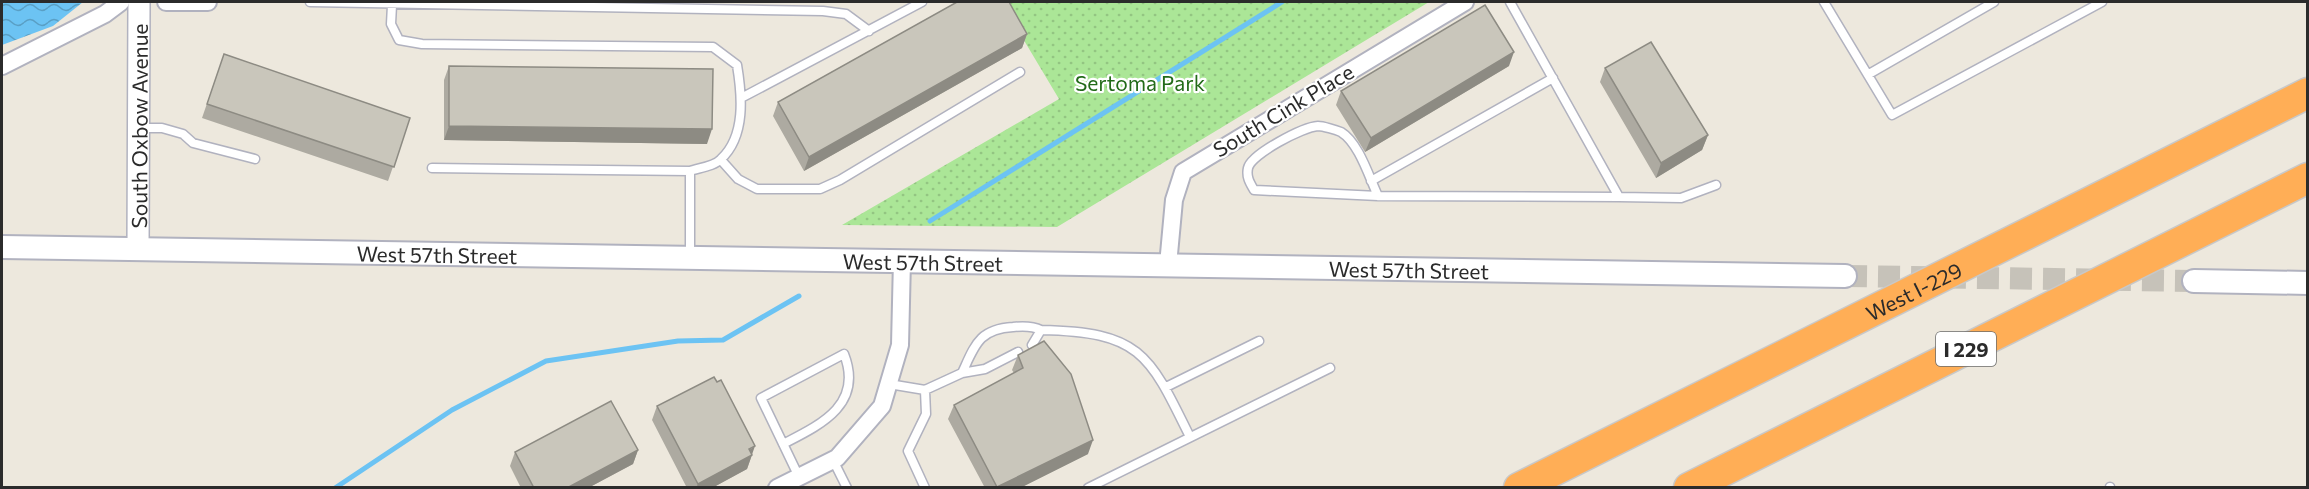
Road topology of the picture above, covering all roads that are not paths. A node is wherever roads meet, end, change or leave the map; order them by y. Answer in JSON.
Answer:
{"nodes":[{"id":1,"x":120,"y":2,"type":"edge"},
{"id":2,"x":139,"y":2,"type":"edge"},
{"id":3,"x":166,"y":2,"type":"edge"},
{"id":4,"x":208,"y":2,"type":"edge"},
{"id":5,"x":310,"y":2,"type":"edge"},
{"id":6,"x":922,"y":2,"type":"edge"},
{"id":7,"x":1465,"y":2,"type":"edge"},
{"id":8,"x":1510,"y":2,"type":"edge"},
{"id":9,"x":1824,"y":2,"type":"edge"},
{"id":10,"x":1994,"y":2,"type":"edge"},
{"id":11,"x":2102,"y":2,"type":"edge"},
{"id":12,"x":392,"y":5,"type":"junction"},
{"id":13,"x":869,"y":31,"type":"junction"},
{"id":14,"x":2,"y":66,"type":"edge"},
{"id":15,"x":1020,"y":72,"type":"dead end"},
{"id":16,"x":1869,"y":74,"type":"junction"},
{"id":17,"x":1553,"y":78,"type":"junction"},
{"id":18,"x":2307,"y":93,"type":"edge"},
{"id":19,"x":743,"y":97,"type":"junction"},
{"id":20,"x":138,"y":128,"type":"junction"},
{"id":21,"x":255,"y":159,"type":"dead end"},
{"id":22,"x":721,"y":160,"type":"junction"},
{"id":23,"x":432,"y":168,"type":"dead end"},
{"id":24,"x":690,"y":171,"type":"junction"},
{"id":25,"x":2307,"y":178,"type":"edge"},
{"id":26,"x":1371,"y":181,"type":"junction"},
{"id":27,"x":1716,"y":185,"type":"dead end"},
{"id":28,"x":1378,"y":196,"type":"junction"},
{"id":29,"x":1619,"y":197,"type":"junction"},
{"id":30,"x":2,"y":247,"type":"edge"},
{"id":31,"x":138,"y":249,"type":"junction"},
{"id":32,"x":690,"y":257,"type":"junction"},
{"id":33,"x":902,"y":261,"type":"junction"},
{"id":34,"x":1168,"y":265,"type":"junction"},
{"id":35,"x":1845,"y":276,"type":"tunnel mouth"},
{"id":36,"x":2194,"y":281,"type":"tunnel mouth"},
{"id":37,"x":2307,"y":283,"type":"edge"},
{"id":38,"x":1041,"y":330,"type":"junction"},
{"id":39,"x":1259,"y":341,"type":"dead end"},
{"id":40,"x":1032,"y":345,"type":"edge"},
{"id":41,"x":1018,"y":352,"type":"edge"},
{"id":42,"x":1330,"y":368,"type":"dead end"},
{"id":43,"x":962,"y":373,"type":"junction"},
{"id":44,"x":889,"y":384,"type":"junction"},
{"id":45,"x":1166,"y":387,"type":"junction"},
{"id":46,"x":925,"y":390,"type":"junction"},
{"id":47,"x":1190,"y":437,"type":"junction"},
{"id":48,"x":783,"y":444,"type":"junction"},
{"id":49,"x":833,"y":460,"type":"junction"},
{"id":50,"x":799,"y":477,"type":"junction"},
{"id":51,"x":777,"y":488,"type":"edge"},
{"id":52,"x":846,"y":488,"type":"edge"},
{"id":53,"x":925,"y":488,"type":"edge"},
{"id":54,"x":1088,"y":488,"type":"edge"},
{"id":55,"x":1519,"y":488,"type":"edge"},
{"id":56,"x":1689,"y":488,"type":"edge"}],
"edges":[{"from":1,"to":14,"type":"street"},
{"from":2,"to":20,"type":"street","name":"South Oxbow Avenue"},
{"from":3,"to":4,"type":"street"},
{"from":5,"to":12,"type":"lane"},
{"from":6,"to":13,"type":"lane"},
{"from":7,"to":34,"type":"street","name":"South Cink Place"},
{"from":8,"to":17,"type":"lane"},
{"from":9,"to":16,"type":"lane"},
{"from":10,"to":16,"type":"lane"},
{"from":11,"to":16,"type":"lane"},
{"from":12,"to":13,"type":"lane"},
{"from":12,"to":19,"type":"lane"},
{"from":13,"to":19,"type":"lane"},
{"from":15,"to":22,"type":"lane"},
{"from":17,"to":26,"type":"lane"},
{"from":17,"to":29,"type":"lane"},
{"from":18,"to":55,"type":"highway","name":"West I-229"},
{"from":19,"to":22,"type":"lane"},
{"from":20,"to":21,"type":"lane"},
{"from":20,"to":31,"type":"street","name":"South Oxbow Avenue"},
{"from":22,"to":24,"type":"lane"},
{"from":23,"to":24,"type":"lane"},
{"from":24,"to":32,"type":"lane"},
{"from":25,"to":56,"type":"highway","number":"I 229"},
{"from":26,"to":28,"type":"lane"},
{"from":26,"to":28,"type":"lane"},
{"from":27,"to":29,"type":"lane"},
{"from":28,"to":29,"type":"lane"},
{"from":30,"to":31,"type":"main road","name":"West 57th Street"},
{"from":31,"to":32,"type":"main road","name":"West 57th Street"},
{"from":32,"to":33,"type":"main road","name":"West 57th Street"},
{"from":33,"to":34,"type":"main road","name":"West 57th Street"},
{"from":33,"to":44,"type":"street"},
{"from":34,"to":35,"type":"main road","name":"West 57th Street"},
{"from":36,"to":37,"type":"main road"},
{"from":38,"to":40,"type":"lane"},
{"from":38,"to":43,"type":"lane"},
{"from":38,"to":45,"type":"lane"},
{"from":39,"to":45,"type":"lane"},
{"from":41,"to":43,"type":"lane"},
{"from":42,"to":47,"type":"lane"},
{"from":43,"to":46,"type":"lane"},
{"from":44,"to":46,"type":"lane"},
{"from":44,"to":49,"type":"street"},
{"from":45,"to":47,"type":"lane"},
{"from":46,"to":53,"type":"lane"},
{"from":47,"to":54,"type":"lane"},
{"from":48,"to":48,"type":"lane"},
{"from":48,"to":50,"type":"lane"},
{"from":49,"to":50,"type":"street"},
{"from":49,"to":52,"type":"lane"},
{"from":50,"to":51,"type":"street"}]}
